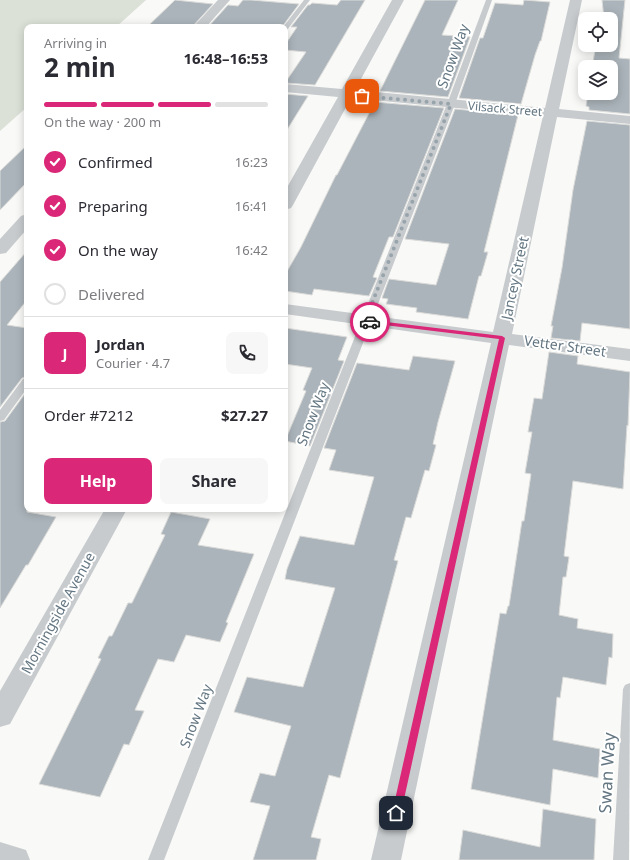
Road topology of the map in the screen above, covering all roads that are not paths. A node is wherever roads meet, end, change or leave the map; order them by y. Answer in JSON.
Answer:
{"nodes":[{"id":1,"x":224,"y":0,"type":"edge"},
{"id":2,"x":307,"y":0,"type":"edge"},
{"id":3,"x":398,"y":0,"type":"edge"},
{"id":4,"x":489,"y":0,"type":"edge"},
{"id":5,"x":576,"y":0,"type":"edge"},
{"id":6,"x":202,"y":24,"type":"edge"},
{"id":7,"x":288,"y":25,"type":"edge"},
{"id":8,"x":288,"y":88,"type":"edge"},
{"id":9,"x":345,"y":94,"type":"junction"},
{"id":10,"x":451,"y":104,"type":"junction"},
{"id":11,"x":551,"y":113,"type":"junction"},
{"id":12,"x":630,"y":120,"type":"edge"},
{"id":13,"x":288,"y":198,"type":"edge"},
{"id":14,"x":24,"y":222,"type":"edge"},
{"id":15,"x":0,"y":249,"type":"edge"},
{"id":16,"x":288,"y":309,"type":"edge"},
{"id":17,"x":365,"y":321,"type":"junction"},
{"id":18,"x":502,"y":338,"type":"junction"},
{"id":19,"x":630,"y":354,"type":"edge"},
{"id":20,"x":24,"y":385,"type":"edge"},
{"id":21,"x":0,"y":418,"type":"edge"},
{"id":22,"x":114,"y":512,"type":"edge"},
{"id":23,"x":630,"y":689,"type":"edge"},
{"id":24,"x":0,"y":716,"type":"edge"},
{"id":25,"x":0,"y":856,"type":"edge"},
{"id":26,"x":15,"y":860,"type":"edge"},
{"id":27,"x":156,"y":860,"type":"edge"},
{"id":28,"x":386,"y":860,"type":"edge"},
{"id":29,"x":621,"y":860,"type":"edge"}],
"edges":[{"from":1,"to":6,"type":"street"},
{"from":2,"to":7,"type":"lane"},
{"from":3,"to":9,"type":"street"},
{"from":4,"to":10,"type":"lane","name":"Snow Way"},
{"from":5,"to":11,"type":"street","name":"Jancey Street"},
{"from":8,"to":9,"type":"street","name":"Vilsack Street"},
{"from":9,"to":10,"type":"street","name":"Vilsack Street"},
{"from":9,"to":13,"type":"street"},
{"from":10,"to":11,"type":"street","name":"Vilsack Street"},
{"from":10,"to":17,"type":"lane","name":"Snow Way"},
{"from":11,"to":12,"type":"street","name":"Vilsack Street"},
{"from":11,"to":18,"type":"street","name":"Jancey Street"},
{"from":14,"to":15,"type":"street"},
{"from":16,"to":17,"type":"street","name":"Vetter Street"},
{"from":17,"to":18,"type":"street","name":"Vetter Street"},
{"from":17,"to":27,"type":"lane","name":"Snow Way"},
{"from":18,"to":19,"type":"street","name":"Vetter Street"},
{"from":18,"to":28,"type":"street","name":"Jancey Street"},
{"from":20,"to":21,"type":"lane"},
{"from":22,"to":24,"type":"street","name":"Morningside Avenue"},
{"from":23,"to":29,"type":"lane","name":"Swan Way"},
{"from":25,"to":26,"type":"street"}]}
